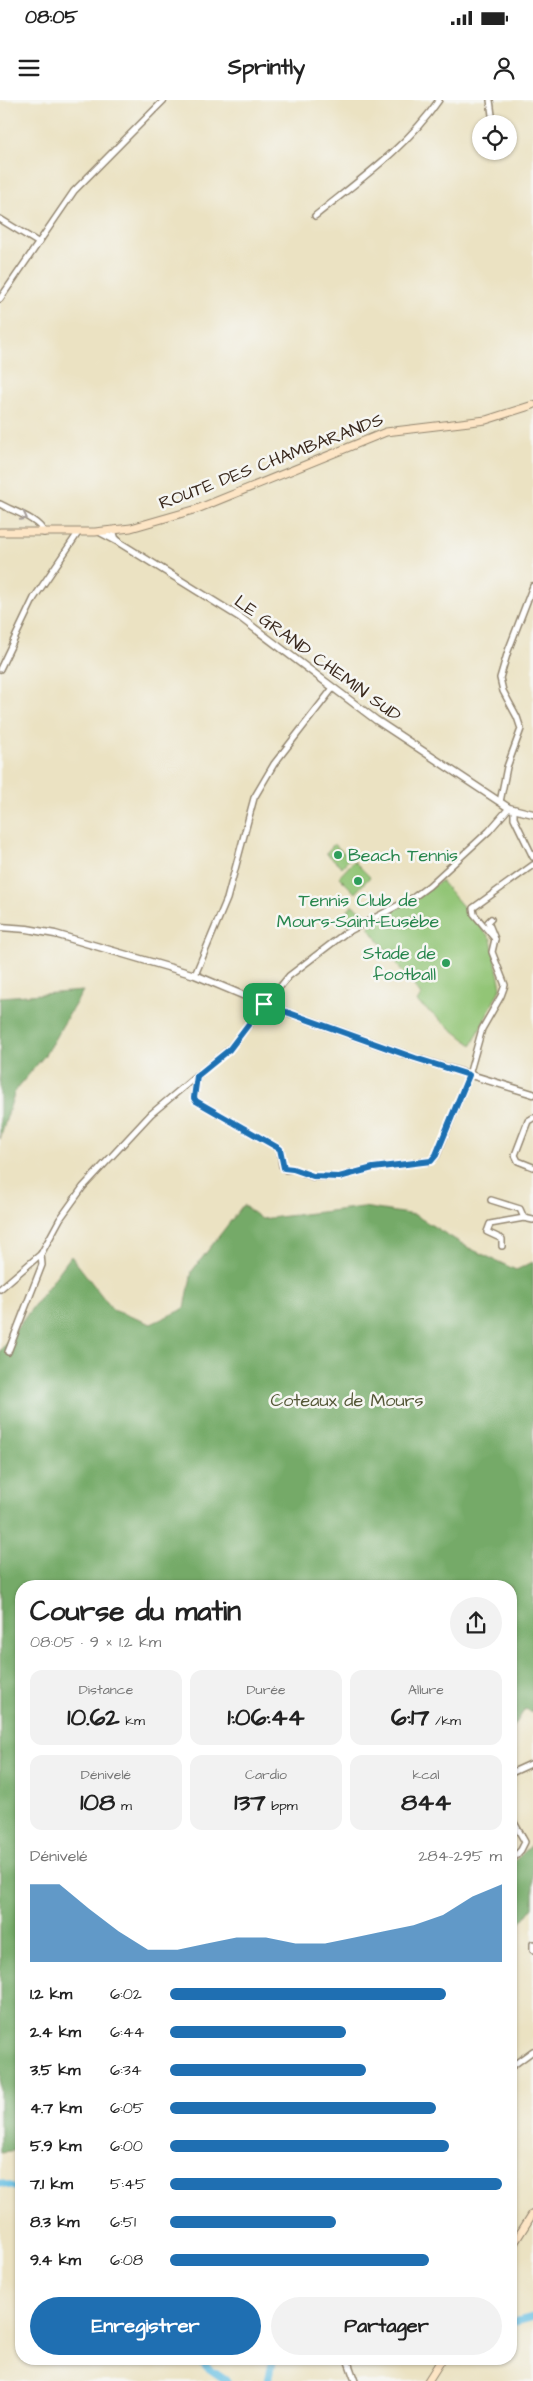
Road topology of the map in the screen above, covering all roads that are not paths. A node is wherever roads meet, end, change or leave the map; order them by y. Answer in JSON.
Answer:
{"nodes":[{"id":1,"x":164,"y":100,"type":"edge"},
{"id":2,"x":439,"y":100,"type":"edge"},
{"id":3,"x":490,"y":100,"type":"edge"},
{"id":4,"x":492,"y":115,"type":"dead end"},
{"id":5,"x":315,"y":216,"type":"dead end"},
{"id":6,"x":0,"y":219,"type":"edge"},
{"id":7,"x":39,"y":242,"type":"junction"},
{"id":8,"x":0,"y":299,"type":"edge"},
{"id":9,"x":533,"y":405,"type":"edge"},
{"id":10,"x":0,"y":504,"type":"edge"},
{"id":11,"x":113,"y":531,"type":"junction"},
{"id":12,"x":0,"y":532,"type":"edge"},
{"id":13,"x":44,"y":532,"type":"junction"},
{"id":14,"x":100,"y":532,"type":"junction"},
{"id":15,"x":78,"y":533,"type":"junction"},
{"id":16,"x":120,"y":543,"type":"junction"},
{"id":17,"x":533,"y":586,"type":"edge"},
{"id":18,"x":0,"y":669,"type":"edge"},
{"id":19,"x":333,"y":688,"type":"junction"},
{"id":20,"x":498,"y":801,"type":"junction"},
{"id":21,"x":514,"y":809,"type":"junction"},
{"id":22,"x":533,"y":814,"type":"edge"},
{"id":23,"x":533,"y":857,"type":"edge"},
{"id":24,"x":533,"y":865,"type":"edge"},
{"id":25,"x":491,"y":919,"type":"dead end"},
{"id":26,"x":0,"y":927,"type":"edge"},
{"id":27,"x":495,"y":939,"type":"junction"},
{"id":28,"x":195,"y":975,"type":"junction"},
{"id":29,"x":264,"y":1004,"type":"junction"},
{"id":30,"x":469,"y":1075,"type":"junction"},
{"id":31,"x":197,"y":1076,"type":"junction"},
{"id":32,"x":533,"y":1094,"type":"edge"},
{"id":33,"x":533,"y":1118,"type":"edge"},
{"id":34,"x":533,"y":1167,"type":"edge"},
{"id":35,"x":491,"y":1200,"type":"dead end"},
{"id":36,"x":524,"y":1218,"type":"junction"},
{"id":37,"x":533,"y":1220,"type":"edge"},
{"id":38,"x":502,"y":1246,"type":"dead end"},
{"id":39,"x":41,"y":1254,"type":"junction"},
{"id":40,"x":0,"y":1288,"type":"edge"},
{"id":41,"x":8,"y":1352,"type":"dead end"},
{"id":42,"x":533,"y":1763,"type":"edge"},
{"id":43,"x":517,"y":1770,"type":"edge"},
{"id":44,"x":517,"y":1828,"type":"edge"},
{"id":45,"x":517,"y":1853,"type":"edge"},
{"id":46,"x":533,"y":1944,"type":"edge"},
{"id":47,"x":533,"y":1950,"type":"edge"},
{"id":48,"x":533,"y":2051,"type":"edge"},
{"id":49,"x":517,"y":2062,"type":"edge"},
{"id":50,"x":533,"y":2214,"type":"edge"},
{"id":51,"x":517,"y":2239,"type":"edge"},
{"id":52,"x":349,"y":2365,"type":"edge"},
{"id":53,"x":438,"y":2365,"type":"edge"},
{"id":54,"x":355,"y":2381,"type":"edge"},
{"id":55,"x":428,"y":2381,"type":"edge"}],
"edges":[{"from":1,"to":7,"type":"street"},
{"from":2,"to":5,"type":"street"},
{"from":3,"to":4,"type":"street"},
{"from":6,"to":7,"type":"street"},
{"from":7,"to":8,"type":"street"},
{"from":9,"to":11,"type":"main road","name":"ROUTE DES CHAMBARANDS"},
{"from":10,"to":13,"type":"street","one_way":true},
{"from":11,"to":14,"type":"main road","name":"ROUTE DES CHAMBARANDS"},
{"from":11,"to":16,"type":"street","name":"LE GRAND CHEMIN SUD"},
{"from":12,"to":13,"type":"main road","name":"ROUTE DES CHAMBARANDS"},
{"from":13,"to":15,"type":"main road","name":"ROUTE DES CHAMBARANDS"},
{"from":14,"to":15,"type":"main road","name":"ROUTE DES CHAMBARANDS"},
{"from":14,"to":16,"type":"street"},
{"from":15,"to":18,"type":"street"},
{"from":16,"to":19,"type":"street","name":"LE GRAND CHEMIN SUD"},
{"from":17,"to":20,"type":"street"},
{"from":19,"to":20,"type":"street","name":"LE GRAND CHEMIN SUD"},
{"from":19,"to":28,"type":"street"},
{"from":20,"to":21,"type":"street","name":"LE GRAND CHEMIN SUD"},
{"from":21,"to":22,"type":"street","name":"LE GRAND CHEMIN SUD"},
{"from":21,"to":23,"type":"street"},
{"from":21,"to":29,"type":"street"},
{"from":24,"to":27,"type":"street"},
{"from":25,"to":27,"type":"street"},
{"from":26,"to":28,"type":"street"},
{"from":27,"to":30,"type":"street"},
{"from":28,"to":29,"type":"street"},
{"from":29,"to":30,"type":"street"},
{"from":29,"to":31,"type":"street"},
{"from":30,"to":31,"type":"street"},
{"from":30,"to":32,"type":"street"},
{"from":31,"to":39,"type":"street"},
{"from":33,"to":34,"type":"street"},
{"from":35,"to":36,"type":"street"},
{"from":36,"to":37,"type":"street"},
{"from":36,"to":38,"type":"street"},
{"from":39,"to":40,"type":"street"},
{"from":39,"to":41,"type":"street"},
{"from":42,"to":43,"type":"street"},
{"from":44,"to":45,"type":"street"},
{"from":46,"to":47,"type":"street"},
{"from":48,"to":49,"type":"street"},
{"from":50,"to":51,"type":"main road"},
{"from":52,"to":54,"type":"street"},
{"from":53,"to":55,"type":"main road"}]}
